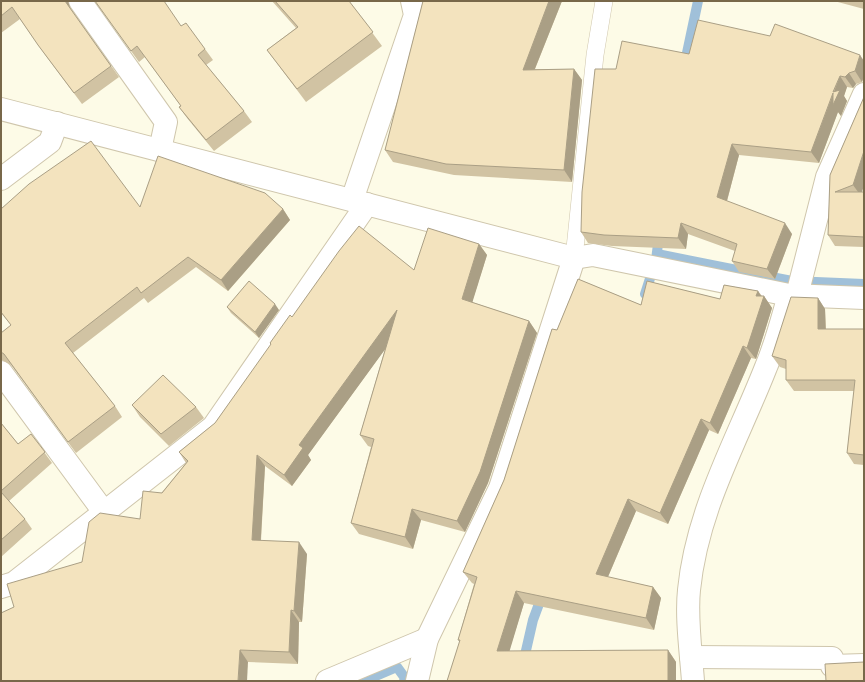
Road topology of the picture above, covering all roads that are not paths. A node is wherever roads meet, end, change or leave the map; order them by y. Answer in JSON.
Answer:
{"nodes":[{"id":1,"x":80,"y":1,"type":"edge"},
{"id":2,"x":604,"y":1,"type":"edge"},
{"id":3,"x":416,"y":6,"type":"edge"},
{"id":4,"x":864,"y":94,"type":"edge"},
{"id":5,"x":1,"y":109,"type":"edge"},
{"id":6,"x":57,"y":123,"type":"junction"},
{"id":7,"x":160,"y":150,"type":"junction"},
{"id":8,"x":1,"y":179,"type":"edge"},
{"id":9,"x":360,"y":202,"type":"junction"},
{"id":10,"x":574,"y":258,"type":"junction"},
{"id":11,"x":797,"y":289,"type":"junction"},
{"id":12,"x":864,"y":298,"type":"edge"},
{"id":13,"x":1,"y":372,"type":"edge"},
{"id":14,"x":104,"y":512,"type":"junction"},
{"id":15,"x":1,"y":587,"type":"edge"},
{"id":16,"x":427,"y":639,"type":"junction"},
{"id":17,"x":691,"y":657,"type":"junction"},
{"id":18,"x":864,"y":665,"type":"edge"},
{"id":19,"x":327,"y":681,"type":"edge"},
{"id":20,"x":417,"y":681,"type":"edge"},
{"id":21,"x":693,"y":681,"type":"edge"}],
"edges":[{"from":1,"to":7,"type":"street"},
{"from":2,"to":10,"type":"lane"},
{"from":3,"to":9,"type":"street"},
{"from":4,"to":11,"type":"street"},
{"from":5,"to":6,"type":"street"},
{"from":6,"to":7,"type":"street"},
{"from":6,"to":8,"type":"street"},
{"from":7,"to":9,"type":"street"},
{"from":9,"to":10,"type":"street"},
{"from":9,"to":14,"type":"street"},
{"from":10,"to":11,"type":"street"},
{"from":10,"to":16,"type":"street"},
{"from":11,"to":12,"type":"street"},
{"from":11,"to":17,"type":"street"},
{"from":13,"to":14,"type":"street"},
{"from":14,"to":15,"type":"street"},
{"from":16,"to":19,"type":"street"},
{"from":16,"to":20,"type":"street"},
{"from":17,"to":18,"type":"street"},
{"from":17,"to":21,"type":"street"}]}
